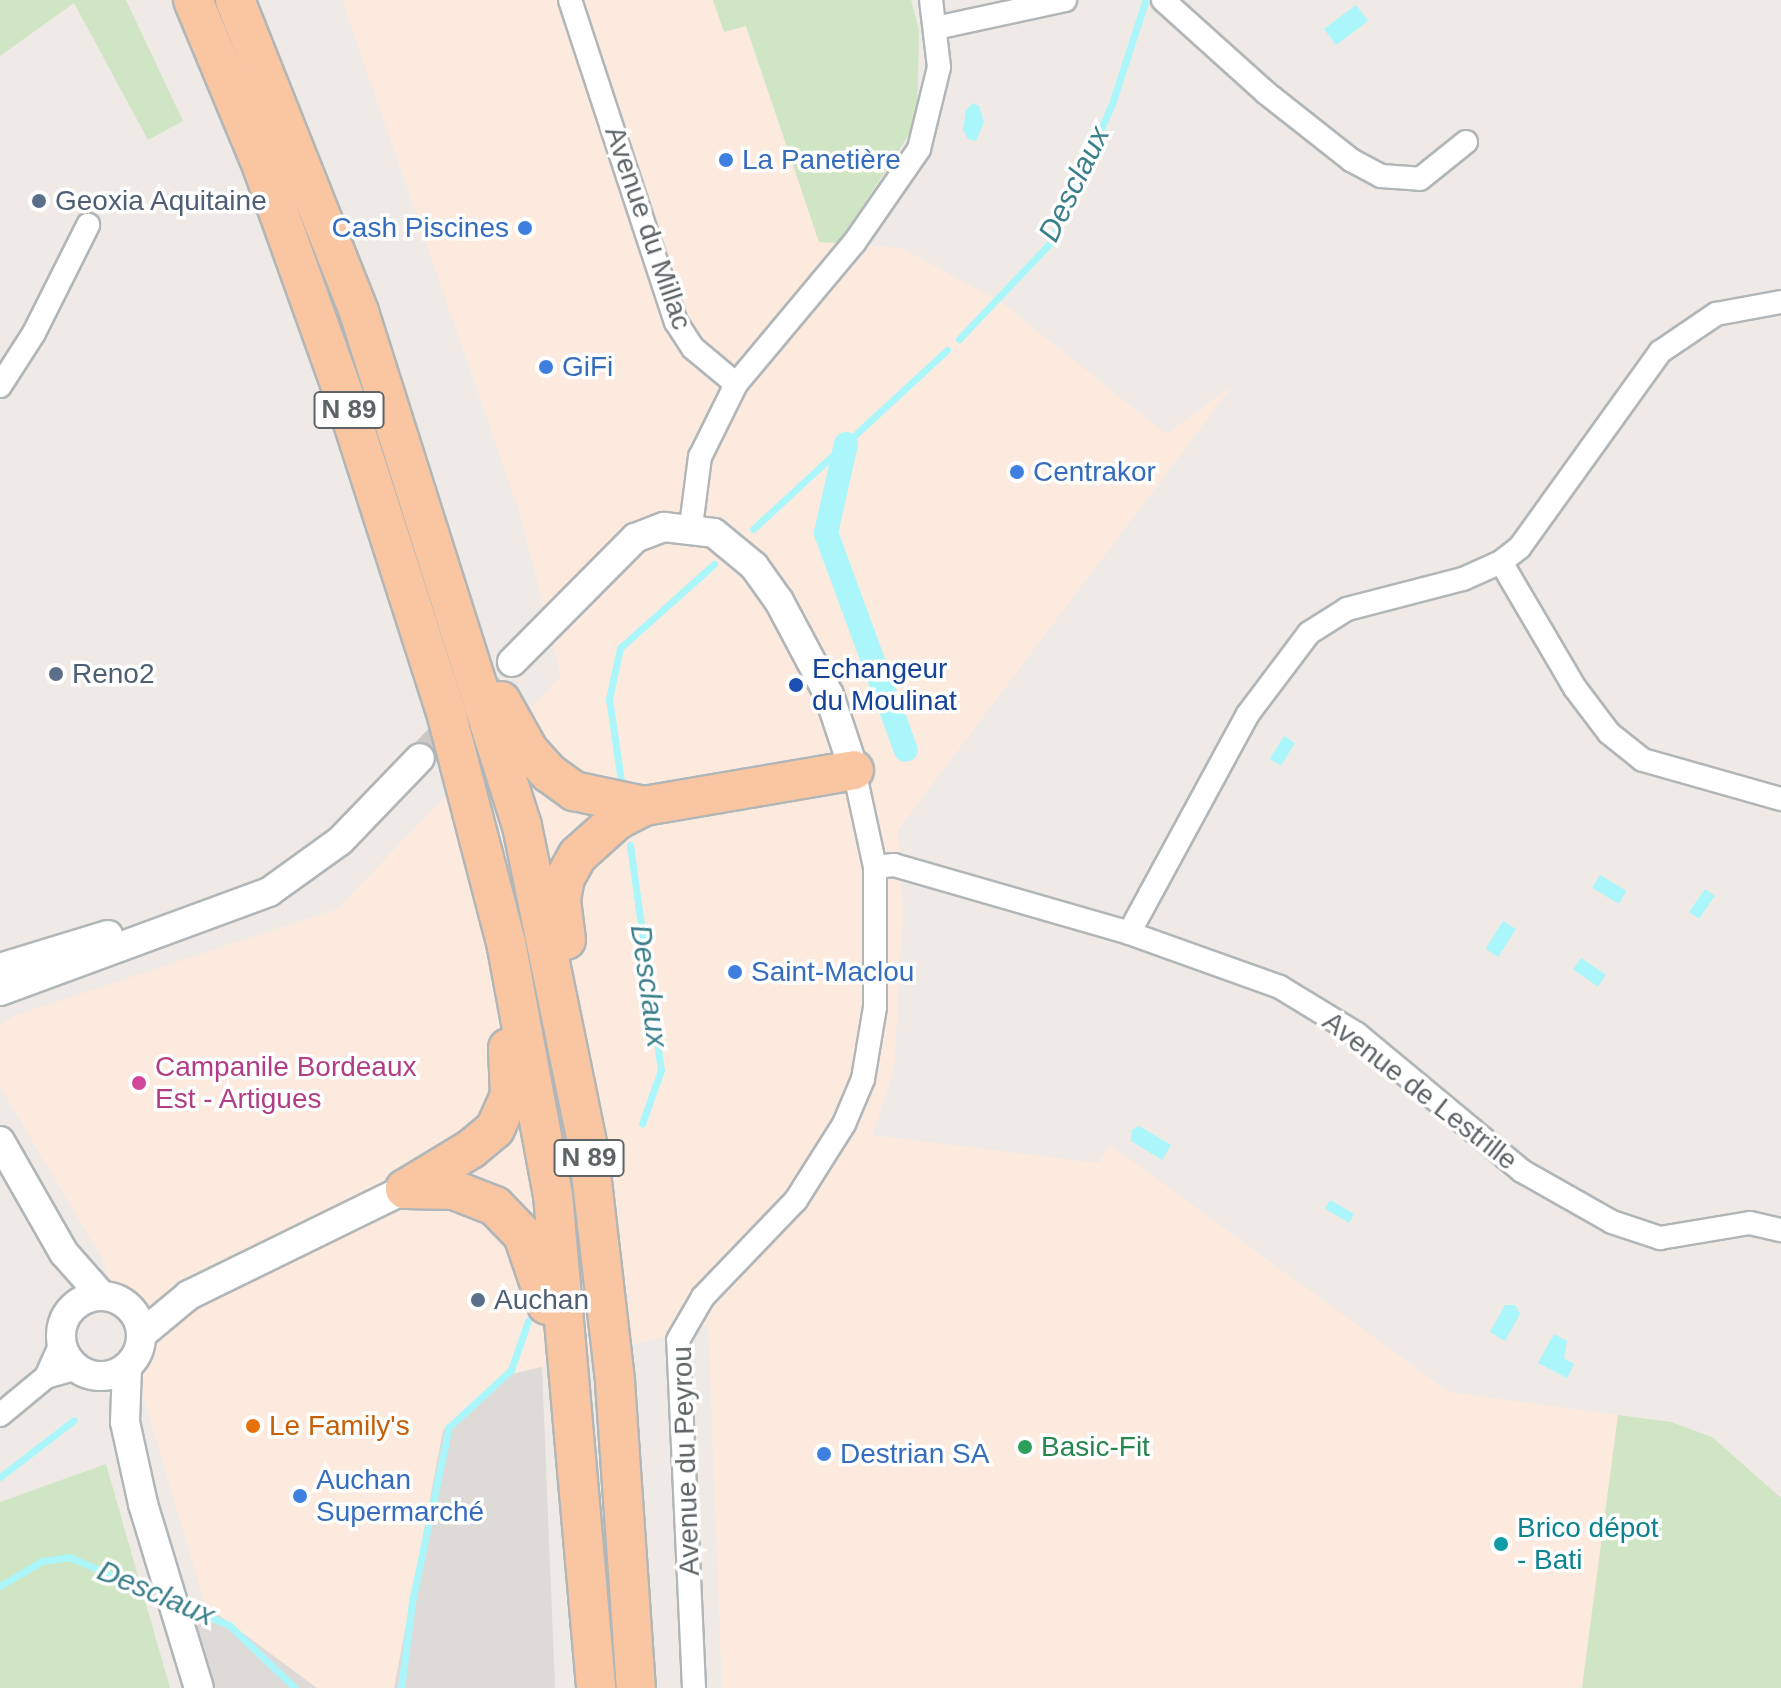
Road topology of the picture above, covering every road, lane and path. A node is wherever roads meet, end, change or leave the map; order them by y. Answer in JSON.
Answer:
{"nodes":[{"id":1,"x":193,"y":0,"type":"edge"},
{"id":2,"x":235,"y":0,"type":"edge"},
{"id":3,"x":570,"y":0,"type":"edge"},
{"id":4,"x":931,"y":0,"type":"edge"},
{"id":5,"x":1065,"y":0,"type":"edge"},
{"id":6,"x":1163,"y":0,"type":"edge"},
{"id":7,"x":936,"y":28,"type":"junction"},
{"id":8,"x":1466,"y":142,"type":"dead end"},
{"id":9,"x":88,"y":225,"type":"dead end"},
{"id":10,"x":1781,"y":302,"type":"edge"},
{"id":11,"x":736,"y":384,"type":"junction"},
{"id":12,"x":0,"y":386,"type":"edge"},
{"id":13,"x":691,"y":526,"type":"junction"},
{"id":14,"x":1501,"y":562,"type":"junction"},
{"id":15,"x":467,"y":640,"type":"junction"},
{"id":16,"x":512,"y":662,"type":"tunnel mouth"},
{"id":17,"x":447,"y":716,"type":"junction"},
{"id":18,"x":420,"y":758,"type":"tunnel mouth"},
{"id":19,"x":854,"y":770,"type":"junction"},
{"id":20,"x":1781,"y":799,"type":"edge"},
{"id":21,"x":644,"y":806,"type":"junction"},
{"id":22,"x":875,"y":867,"type":"junction"},
{"id":23,"x":184,"y":923,"type":"junction"},
{"id":24,"x":1129,"y":933,"type":"junction"},
{"id":25,"x":0,"y":968,"type":"edge"},
{"id":26,"x":0,"y":991,"type":"edge"},
{"id":27,"x":0,"y":1141,"type":"edge"},
{"id":28,"x":405,"y":1189,"type":"junction"},
{"id":29,"x":1781,"y":1230,"type":"edge"},
{"id":30,"x":64,"y":1253,"type":"junction"},
{"id":31,"x":189,"y":1295,"type":"junction"},
{"id":32,"x":114,"y":1299,"type":"junction"},
{"id":33,"x":70,"y":1309,"type":"junction"},
{"id":34,"x":142,"y":1334,"type":"junction"},
{"id":35,"x":61,"y":1344,"type":"junction"},
{"id":36,"x":127,"y":1367,"type":"junction"},
{"id":37,"x":86,"y":1372,"type":"junction"},
{"id":38,"x":46,"y":1377,"type":"junction"},
{"id":39,"x":615,"y":1382,"type":"junction"},
{"id":40,"x":0,"y":1415,"type":"edge"},
{"id":41,"x":125,"y":1422,"type":"junction"},
{"id":42,"x":577,"y":1427,"type":"junction"},
{"id":43,"x":199,"y":1688,"type":"edge"},
{"id":44,"x":596,"y":1688,"type":"edge"},
{"id":45,"x":636,"y":1688,"type":"edge"},
{"id":46,"x":694,"y":1688,"type":"edge"}],
"edges":[{"from":1,"to":17,"type":"highway","number":"N 89"},
{"from":2,"to":15,"type":"highway","number":"N 89"},
{"from":3,"to":11,"type":"street","name":"Avenue du Millac"},
{"from":4,"to":7,"type":"street"},
{"from":5,"to":7,"type":"street"},
{"from":6,"to":8,"type":"street"},
{"from":7,"to":11,"type":"street"},
{"from":9,"to":12,"type":"street"},
{"from":10,"to":14,"type":"street"},
{"from":11,"to":13,"type":"street"},
{"from":13,"to":16,"type":"street"},
{"from":13,"to":19,"type":"street"},
{"from":14,"to":20,"type":"street"},
{"from":14,"to":24,"type":"street"},
{"from":15,"to":21,"type":"highway"},
{"from":15,"to":39,"type":"highway","number":"N 89"},
{"from":17,"to":28,"type":"highway"},
{"from":17,"to":42,"type":"highway","number":"N 89"},
{"from":18,"to":23,"type":"street"},
{"from":19,"to":21,"type":"highway"},
{"from":19,"to":22,"type":"street","name":"Avenue du Peyrou"},
{"from":21,"to":39,"type":"highway"},
{"from":22,"to":24,"type":"street","name":"Avenue de Lestrille"},
{"from":22,"to":46,"type":"street","name":"Avenue du Peyrou"},
{"from":23,"to":25,"type":"street"},
{"from":23,"to":26,"type":"street"},
{"from":24,"to":29,"type":"street","name":"Avenue de Lestrille"},
{"from":27,"to":30,"type":"street"},
{"from":28,"to":31,"type":"street"},
{"from":28,"to":42,"type":"highway"},
{"from":30,"to":32,"type":"street"},
{"from":30,"to":33,"type":"street"},
{"from":31,"to":32,"type":"street"},
{"from":31,"to":34,"type":"street"},
{"from":32,"to":33,"type":"street"},
{"from":32,"to":34,"type":"street"},
{"from":33,"to":35,"type":"street"},
{"from":34,"to":36,"type":"street"},
{"from":35,"to":37,"type":"street"},
{"from":35,"to":38,"type":"street"},
{"from":36,"to":37,"type":"street"},
{"from":36,"to":41,"type":"street"},
{"from":37,"to":38,"type":"street"},
{"from":37,"to":41,"type":"street"},
{"from":38,"to":40,"type":"street"},
{"from":39,"to":45,"type":"highway","number":"N 89"},
{"from":41,"to":43,"type":"street"},
{"from":42,"to":44,"type":"highway","number":"N 89"}]}
